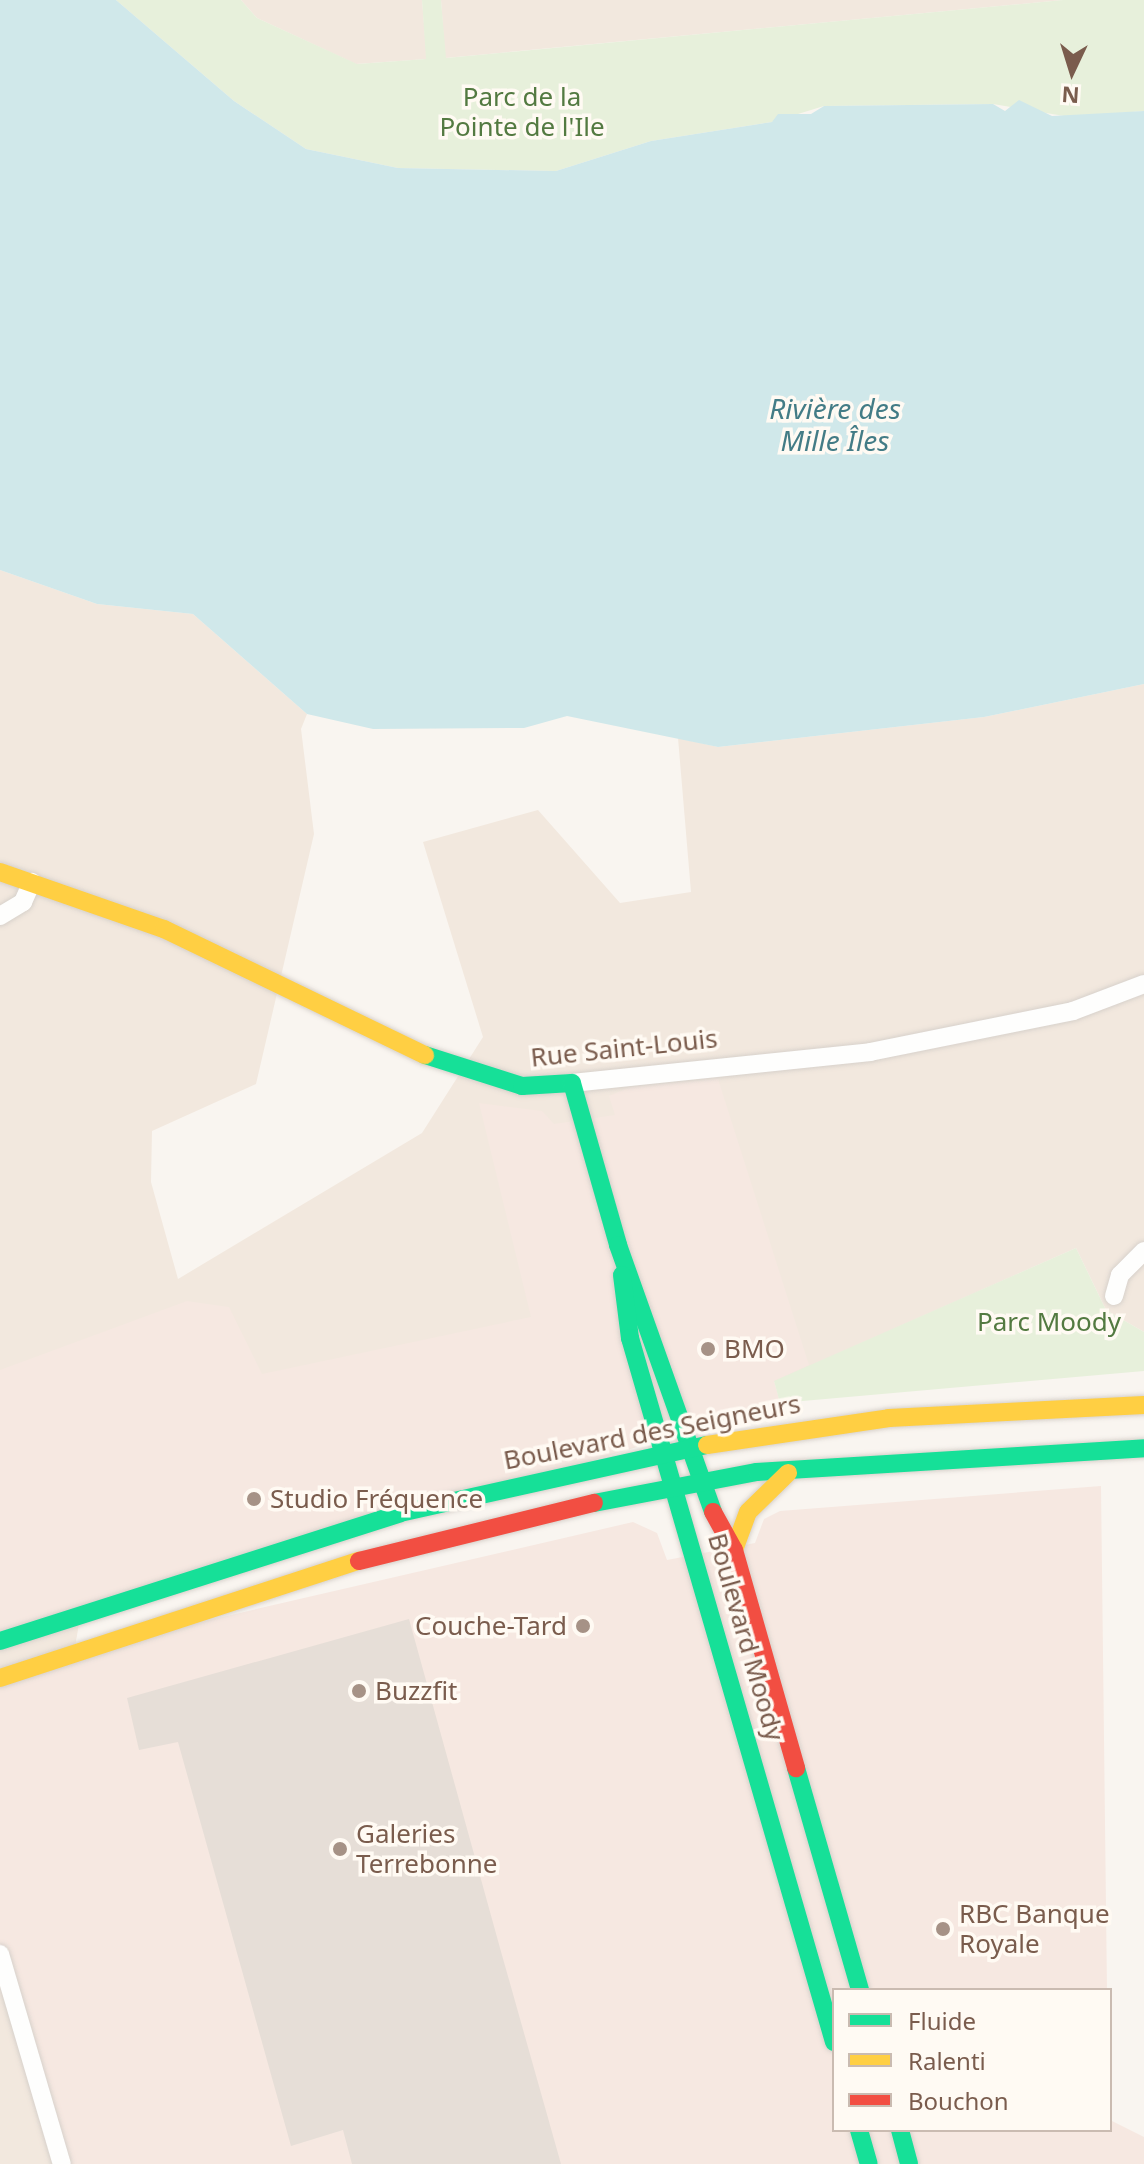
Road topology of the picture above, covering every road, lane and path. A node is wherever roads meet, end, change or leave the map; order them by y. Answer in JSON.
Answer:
{"nodes":[{"id":1,"x":0,"y":872,"type":"edge"},
{"id":2,"x":32,"y":882,"type":"junction"},
{"id":3,"x":0,"y":916,"type":"edge"},
{"id":4,"x":1144,"y":984,"type":"edge"},
{"id":5,"x":572,"y":1083,"type":"junction"},
{"id":6,"x":618,"y":1245,"type":"junction"},
{"id":7,"x":1144,"y":1251,"type":"edge"},
{"id":8,"x":1114,"y":1296,"type":"dead end"},
{"id":9,"x":1144,"y":1405,"type":"edge"},
{"id":10,"x":695,"y":1445,"type":"junction"},
{"id":11,"x":1144,"y":1448,"type":"edge"},
{"id":12,"x":664,"y":1451,"type":"junction"},
{"id":13,"x":788,"y":1473,"type":"junction"},
{"id":14,"x":705,"y":1480,"type":"junction"},
{"id":15,"x":675,"y":1485,"type":"junction"},
{"id":16,"x":734,"y":1550,"type":"junction"},
{"id":17,"x":0,"y":1641,"type":"edge"},
{"id":18,"x":0,"y":1678,"type":"edge"},
{"id":19,"x":1,"y":1954,"type":"edge"},
{"id":20,"x":859,"y":1988,"type":"edge"},
{"id":21,"x":832,"y":2035,"type":"edge"},
{"id":22,"x":860,"y":2132,"type":"edge"},
{"id":23,"x":901,"y":2132,"type":"edge"},
{"id":24,"x":62,"y":2164,"type":"edge"},
{"id":25,"x":869,"y":2164,"type":"edge"},
{"id":26,"x":909,"y":2164,"type":"edge"}],
"edges":[{"from":1,"to":2,"type":"main road","name":"Rue Saint-Louis"},
{"from":2,"to":3,"type":"street"},
{"from":2,"to":5,"type":"main road","name":"Rue Saint-Louis"},
{"from":4,"to":5,"type":"street","name":"Rue Saint-Louis"},
{"from":5,"to":6,"type":"main road","name":"Boulevard Moody"},
{"from":6,"to":10,"type":"main road","name":"Boulevard Moody"},
{"from":6,"to":12,"type":"main road","name":"Boulevard Moody"},
{"from":7,"to":8,"type":"street"},
{"from":9,"to":10,"type":"main road","name":"Boulevard des Seigneurs"},
{"from":10,"to":12,"type":"main road","name":"Boulevard des Seigneurs"},
{"from":10,"to":14,"type":"main road","name":"Boulevard Moody"},
{"from":11,"to":13,"type":"main road"},
{"from":12,"to":15,"type":"main road","name":"Boulevard Moody"},
{"from":12,"to":17,"type":"main road","name":"Boulevard des Seigneurs"},
{"from":13,"to":14,"type":"main road"},
{"from":13,"to":16,"type":"main road"},
{"from":14,"to":15,"type":"main road"},
{"from":14,"to":16,"type":"main road","name":"Boulevard Moody"},
{"from":15,"to":18,"type":"main road"},
{"from":15,"to":21,"type":"main road","name":"Boulevard Moody"},
{"from":16,"to":20,"type":"main road","name":"Boulevard Moody"},
{"from":19,"to":24,"type":"street"},
{"from":22,"to":25,"type":"main road"},
{"from":23,"to":26,"type":"main road"}]}
